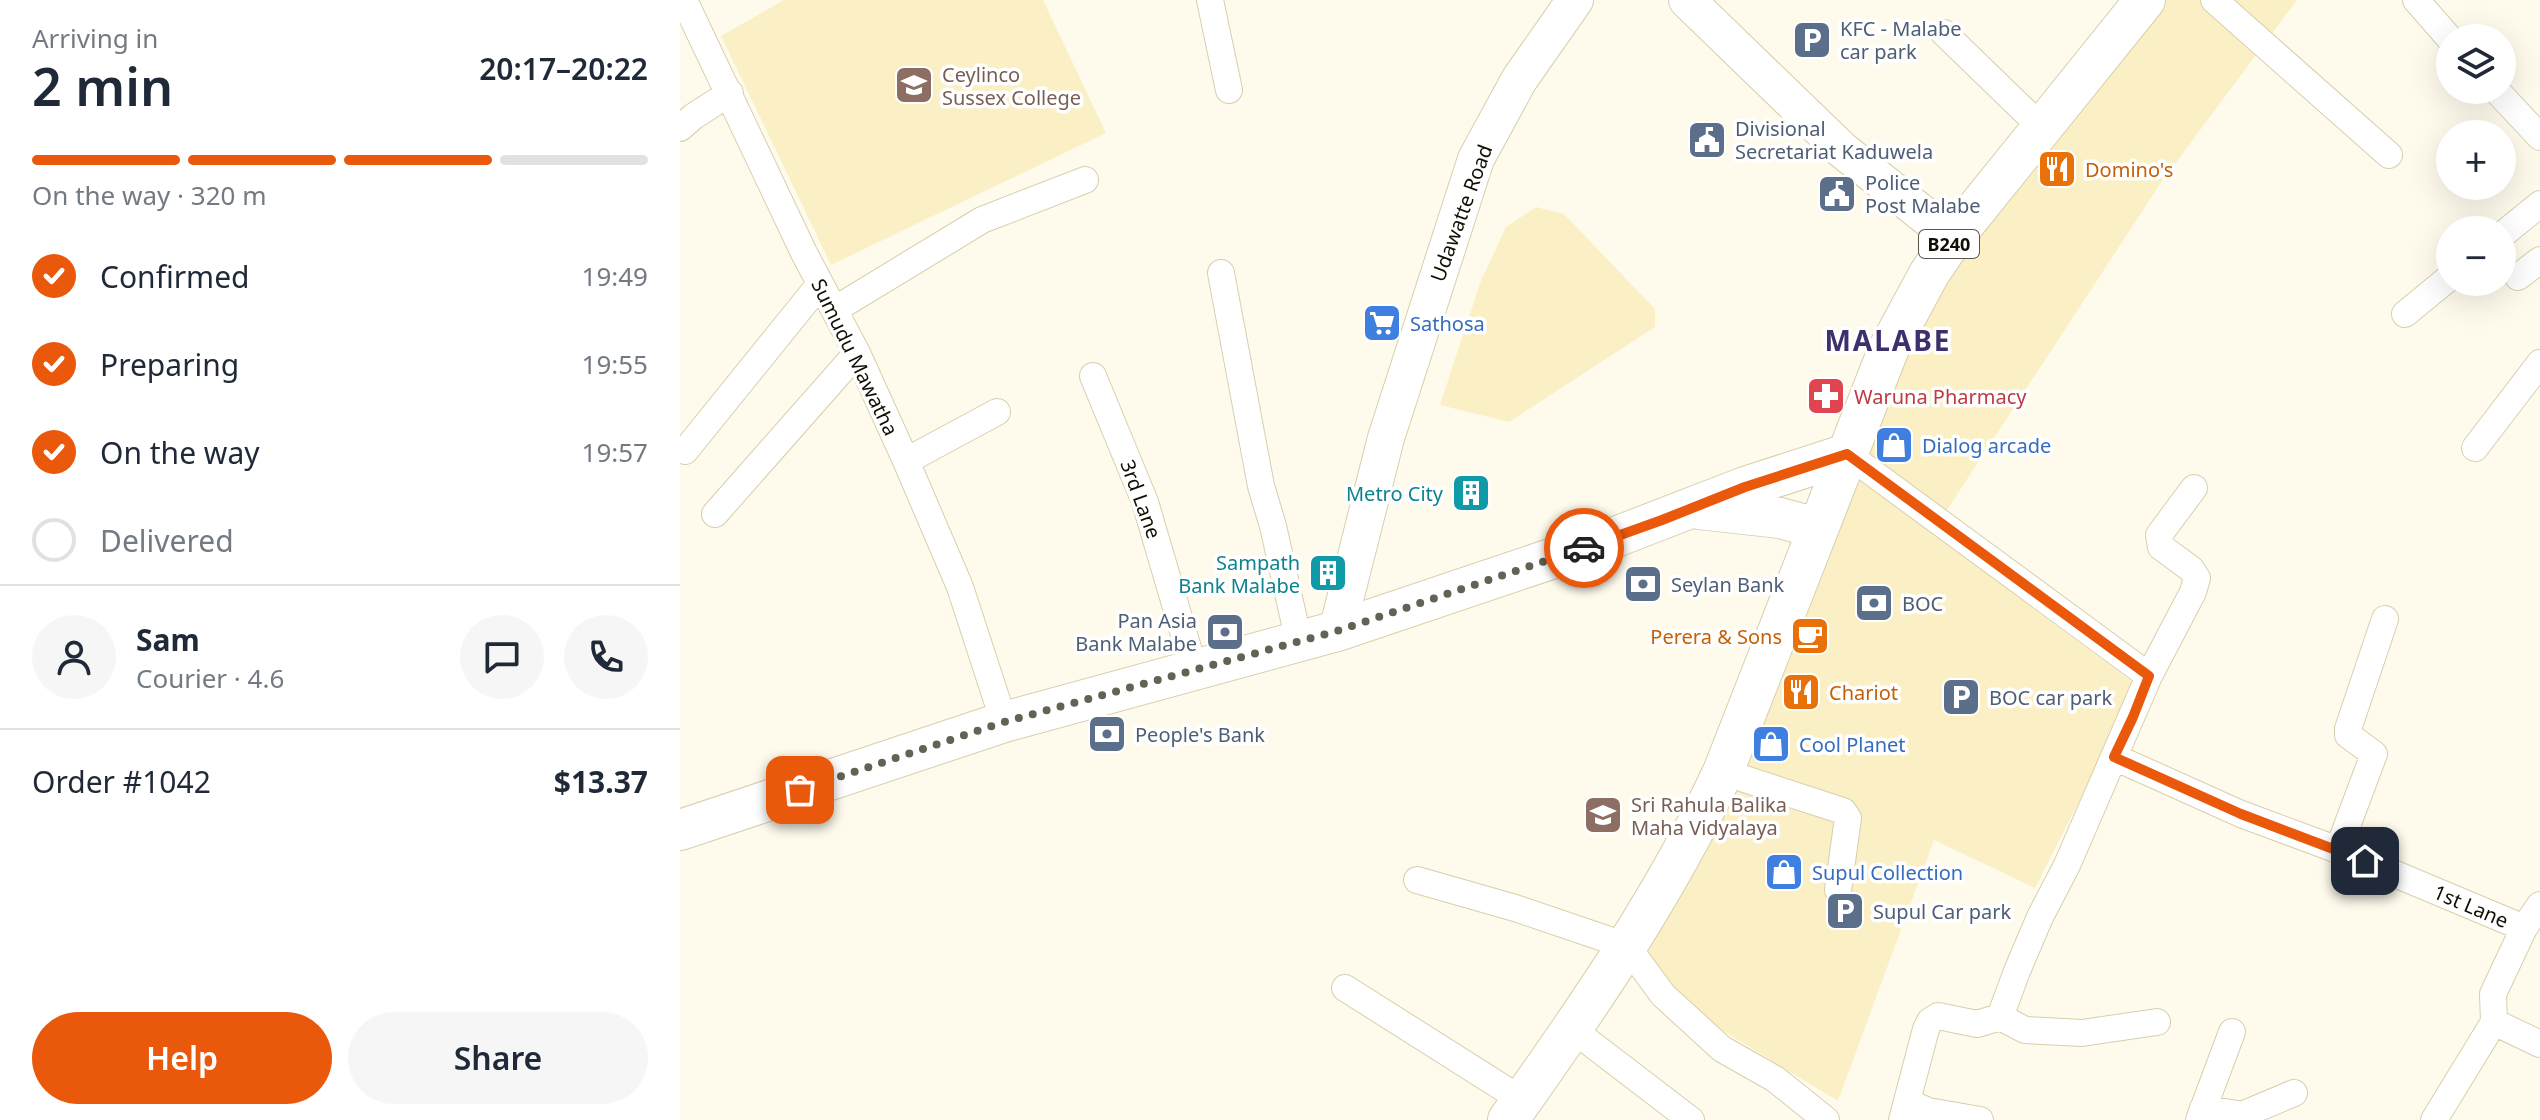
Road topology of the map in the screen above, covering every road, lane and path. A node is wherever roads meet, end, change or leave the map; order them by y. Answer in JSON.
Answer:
{"nodes":[{"id":1,"x":684,"y":0,"type":"edge"},
{"id":2,"x":1210,"y":0,"type":"edge"},
{"id":3,"x":1575,"y":0,"type":"edge"},
{"id":4,"x":1687,"y":0,"type":"edge"},
{"id":5,"x":2145,"y":0,"type":"edge"},
{"id":6,"x":2214,"y":0,"type":"edge"},
{"id":7,"x":2416,"y":0,"type":"edge"},
{"id":8,"x":2437,"y":24,"type":"edge"},
{"id":9,"x":1944,"y":33,"type":"dead end"},
{"id":10,"x":1229,"y":90,"type":"dead end"},
{"id":11,"x":730,"y":93,"type":"junction"},
{"id":12,"x":2509,"y":104,"type":"edge"},
{"id":13,"x":680,"y":128,"type":"edge"},
{"id":14,"x":2042,"y":128,"type":"junction"},
{"id":15,"x":2540,"y":137,"type":"edge"},
{"id":16,"x":2389,"y":155,"type":"dead end"},
{"id":17,"x":1085,"y":180,"type":"dead end"},
{"id":18,"x":2540,"y":204,"type":"edge"},
{"id":19,"x":2516,"y":224,"type":"edge"},
{"id":20,"x":1953,"y":238,"type":"junction"},
{"id":21,"x":2540,"y":260,"type":"edge"},
{"id":22,"x":1221,"y":273,"type":"dead end"},
{"id":23,"x":2518,"y":277,"type":"dead end"},
{"id":24,"x":820,"y":284,"type":"junction"},
{"id":25,"x":2436,"y":289,"type":"edge"},
{"id":26,"x":834,"y":310,"type":"junction"},
{"id":27,"x":2405,"y":314,"type":"dead end"},
{"id":28,"x":857,"y":353,"type":"junction"},
{"id":29,"x":2540,"y":363,"type":"edge"},
{"id":30,"x":1093,"y":376,"type":"dead end"},
{"id":31,"x":997,"y":412,"type":"dead end"},
{"id":32,"x":2475,"y":448,"type":"dead end"},
{"id":33,"x":685,"y":451,"type":"dead end"},
{"id":34,"x":1847,"y":454,"type":"junction"},
{"id":35,"x":906,"y":461,"type":"junction"},
{"id":36,"x":2194,"y":488,"type":"dead end"},
{"id":37,"x":1693,"y":509,"type":"junction"},
{"id":38,"x":715,"y":514,"type":"dead end"},
{"id":39,"x":1817,"y":528,"type":"junction"},
{"id":40,"x":2385,"y":619,"type":"dead end"},
{"id":41,"x":1337,"y":631,"type":"junction"},
{"id":42,"x":1299,"y":642,"type":"junction"},
{"id":43,"x":1195,"y":672,"type":"junction"},
{"id":44,"x":2149,"y":676,"type":"junction"},
{"id":45,"x":1004,"y":722,"type":"junction"},
{"id":46,"x":2114,"y":757,"type":"junction"},
{"id":47,"x":1723,"y":772,"type":"junction"},
{"id":48,"x":680,"y":830,"type":"edge"},
{"id":49,"x":2338,"y":850,"type":"junction"},
{"id":50,"x":1417,"y":880,"type":"dead end"},
{"id":51,"x":1838,"y":890,"type":"dead end"},
{"id":52,"x":2540,"y":905,"type":"edge"},
{"id":53,"x":2524,"y":928,"type":"junction"},
{"id":54,"x":1627,"y":946,"type":"junction"},
{"id":55,"x":1345,"y":988,"type":"dead end"},
{"id":56,"x":2000,"y":1017,"type":"junction"},
{"id":57,"x":2157,"y":1022,"type":"dead end"},
{"id":58,"x":2494,"y":1022,"type":"junction"},
{"id":59,"x":1572,"y":1029,"type":"junction"},
{"id":60,"x":2232,"y":1032,"type":"dead end"},
{"id":61,"x":2540,"y":1044,"type":"edge"},
{"id":62,"x":2294,"y":1093,"type":"dead end"},
{"id":63,"x":1515,"y":1110,"type":"edge"},
{"id":64,"x":1905,"y":1111,"type":"edge"},
{"id":65,"x":2201,"y":1114,"type":"edge"},
{"id":66,"x":1691,"y":1120,"type":"edge"},
{"id":67,"x":1826,"y":1120,"type":"edge"},
{"id":68,"x":1980,"y":1120,"type":"edge"},
{"id":69,"x":2434,"y":1120,"type":"edge"}],
"edges":[{"from":1,"to":11,"type":"street","name":"Sumudu Mawatha"},
{"from":2,"to":10,"type":"street"},
{"from":3,"to":41,"type":"street","name":"Udawatte Road"},
{"from":4,"to":20,"type":"street"},
{"from":5,"to":14,"type":"main road","number":"B240"},
{"from":6,"to":16,"type":"street"},
{"from":7,"to":8,"type":"street"},
{"from":9,"to":14,"type":"street"},
{"from":11,"to":13,"type":"street"},
{"from":11,"to":24,"type":"street","name":"Sumudu Mawatha"},
{"from":12,"to":15,"type":"street"},
{"from":14,"to":20,"type":"main road","number":"B240"},
{"from":17,"to":26,"type":"street"},
{"from":18,"to":19,"type":"street"},
{"from":20,"to":34,"type":"main road","number":"B240"},
{"from":21,"to":23,"type":"street"},
{"from":22,"to":42,"type":"street"},
{"from":24,"to":26,"type":"street","name":"Sumudu Mawatha"},
{"from":24,"to":33,"type":"street"},
{"from":25,"to":27,"type":"street"},
{"from":26,"to":28,"type":"street","name":"Sumudu Mawatha"},
{"from":28,"to":35,"type":"street","name":"Sumudu Mawatha"},
{"from":28,"to":38,"type":"street"},
{"from":29,"to":32,"type":"street"},
{"from":30,"to":43,"type":"street","name":"3rd Lane"},
{"from":31,"to":35,"type":"street"},
{"from":34,"to":37,"type":"main road"},
{"from":34,"to":39,"type":"main road","number":"B240"},
{"from":34,"to":44,"type":"street"},
{"from":35,"to":45,"type":"street","name":"Sumudu Mawatha"},
{"from":36,"to":44,"type":"street"},
{"from":37,"to":39,"type":"main road"},
{"from":37,"to":41,"type":"main road"},
{"from":39,"to":47,"type":"main road"},
{"from":40,"to":49,"type":"street"},
{"from":41,"to":42,"type":"main road"},
{"from":42,"to":43,"type":"main road"},
{"from":43,"to":45,"type":"main road"},
{"from":44,"to":46,"type":"street"},
{"from":45,"to":48,"type":"main road"},
{"from":46,"to":49,"type":"street","name":"1st Lane"},
{"from":46,"to":56,"type":"street"},
{"from":47,"to":51,"type":"street"},
{"from":47,"to":54,"type":"main road"},
{"from":49,"to":53,"type":"street","name":"1st Lane"},
{"from":50,"to":54,"type":"street"},
{"from":52,"to":53,"type":"street","name":"1st Lane"},
{"from":53,"to":58,"type":"street","name":"1st Lane"},
{"from":54,"to":59,"type":"main road"},
{"from":54,"to":67,"type":"street"},
{"from":55,"to":63,"type":"street"},
{"from":56,"to":57,"type":"street"},
{"from":56,"to":64,"type":"street"},
{"from":58,"to":61,"type":"street"},
{"from":58,"to":69,"type":"street"},
{"from":59,"to":63,"type":"main road"},
{"from":59,"to":66,"type":"street"},
{"from":60,"to":65,"type":"street"},
{"from":62,"to":65,"type":"street"},
{"from":64,"to":68,"type":"street"}]}
